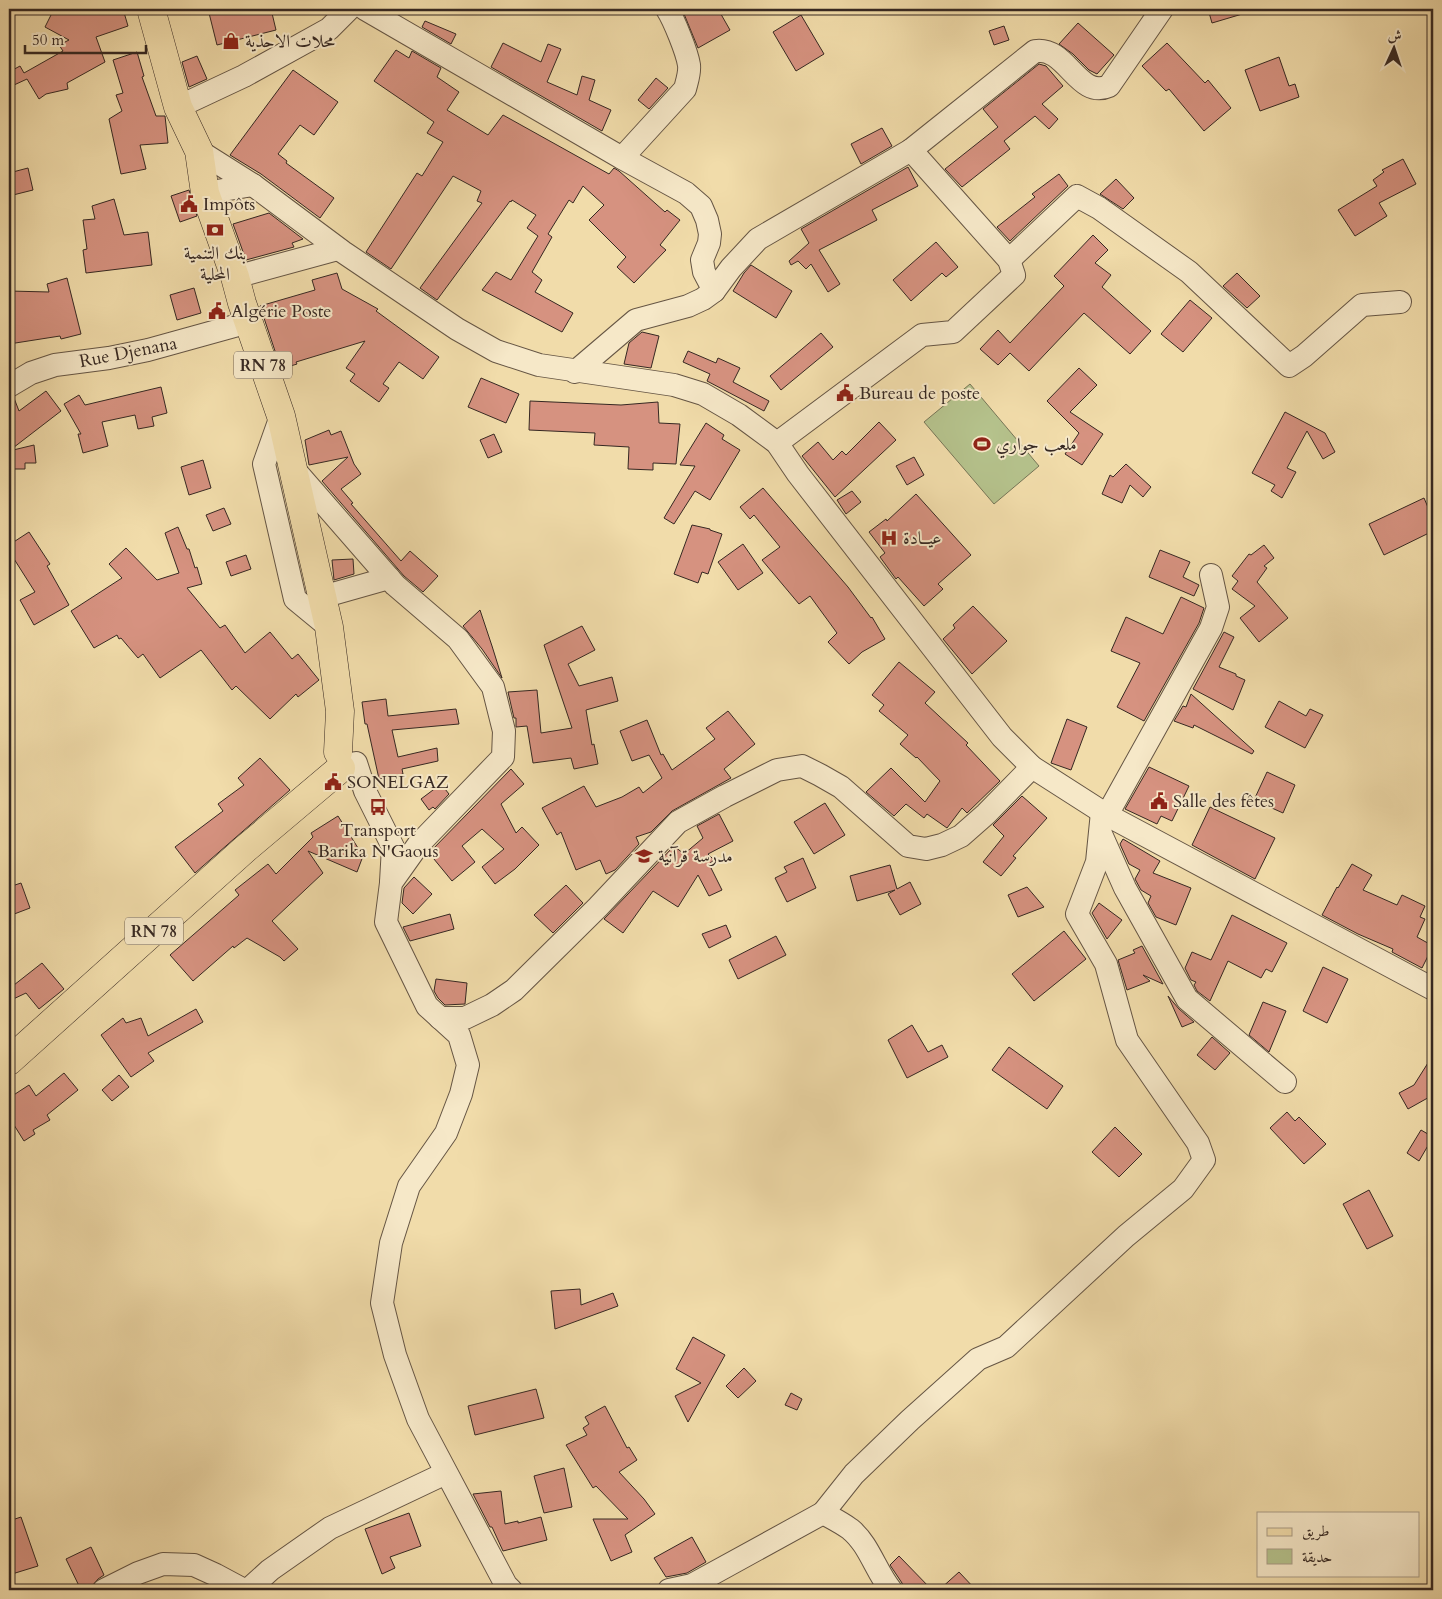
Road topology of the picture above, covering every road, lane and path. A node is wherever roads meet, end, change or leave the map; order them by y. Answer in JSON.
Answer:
{"nodes":[{"id":1,"x":151,"y":9,"type":"edge"},
{"id":2,"x":349,"y":9,"type":"edge"},
{"id":3,"x":365,"y":9,"type":"edge"},
{"id":4,"x":667,"y":9,"type":"edge"},
{"id":5,"x":1162,"y":9,"type":"edge"},
{"id":6,"x":178,"y":106,"type":"junction"},
{"id":7,"x":911,"y":150,"type":"junction"},
{"id":8,"x":199,"y":151,"type":"junction"},
{"id":9,"x":622,"y":158,"type":"junction"},
{"id":10,"x":253,"y":185,"type":"junction"},
{"id":11,"x":205,"y":193,"type":"junction"},
{"id":12,"x":338,"y":249,"type":"junction"},
{"id":13,"x":1010,"y":260,"type":"junction"},
{"id":14,"x":235,"y":277,"type":"junction"},
{"id":15,"x":714,"y":291,"type":"junction"},
{"id":16,"x":1400,"y":302,"type":"dead end"},
{"id":17,"x":249,"y":322,"type":"junction"},
{"id":18,"x":575,"y":372,"type":"junction"},
{"id":19,"x":9,"y":386,"type":"edge"},
{"id":20,"x":281,"y":416,"type":"junction"},
{"id":21,"x":777,"y":443,"type":"junction"},
{"id":22,"x":292,"y":467,"type":"junction"},
{"id":23,"x":1211,"y":575,"type":"dead end"},
{"id":24,"x":389,"y":578,"type":"junction"},
{"id":25,"x":322,"y":597,"type":"junction"},
{"id":26,"x":329,"y":627,"type":"junction"},
{"id":27,"x":345,"y":756,"type":"junction"},
{"id":28,"x":1032,"y":767,"type":"junction"},
{"id":29,"x":1103,"y":820,"type":"junction"},
{"id":30,"x":418,"y":845,"type":"junction"},
{"id":31,"x":393,"y":847,"type":"junction"},
{"id":32,"x":391,"y":883,"type":"junction"},
{"id":33,"x":1433,"y":989,"type":"edge"},
{"id":34,"x":492,"y":1005,"type":"junction"},
{"id":35,"x":440,"y":1018,"type":"junction"},
{"id":36,"x":10,"y":1057,"type":"edge"},
{"id":37,"x":468,"y":1065,"type":"junction"},
{"id":38,"x":1285,"y":1082,"type":"dead end"},
{"id":39,"x":446,"y":1473,"type":"junction"},
{"id":40,"x":823,"y":1513,"type":"junction"},
{"id":41,"x":104,"y":1590,"type":"edge"},
{"id":42,"x":244,"y":1590,"type":"edge"},
{"id":43,"x":248,"y":1590,"type":"edge"},
{"id":44,"x":511,"y":1590,"type":"edge"},
{"id":45,"x":669,"y":1590,"type":"edge"},
{"id":46,"x":891,"y":1590,"type":"edge"}],
"edges":[{"from":1,"to":6,"type":"main road","number":"RN 78"},
{"from":2,"to":6,"type":"street"},
{"from":3,"to":9,"type":"street"},
{"from":4,"to":9,"type":"street"},
{"from":5,"to":7,"type":"street"},
{"from":6,"to":8,"type":"main road","number":"RN 78"},
{"from":7,"to":13,"type":"street"},
{"from":7,"to":15,"type":"street"},
{"from":8,"to":10,"type":"street"},
{"from":8,"to":11,"type":"main road","number":"RN 78"},
{"from":9,"to":15,"type":"street"},
{"from":10,"to":11,"type":"street"},
{"from":10,"to":12,"type":"street"},
{"from":11,"to":14,"type":"main road","number":"RN 78"},
{"from":12,"to":14,"type":"street"},
{"from":12,"to":18,"type":"street"},
{"from":13,"to":16,"type":"street"},
{"from":13,"to":21,"type":"street"},
{"from":14,"to":17,"type":"main road","number":"RN 78"},
{"from":15,"to":18,"type":"street"},
{"from":17,"to":19,"type":"street","name":"Rue Djenana"},
{"from":17,"to":20,"type":"main road","number":"RN 78"},
{"from":18,"to":21,"type":"street"},
{"from":20,"to":22,"type":"main road","number":"RN 78"},
{"from":20,"to":26,"type":"street"},
{"from":21,"to":28,"type":"street"},
{"from":22,"to":24,"type":"street"},
{"from":22,"to":25,"type":"main road","number":"RN 78"},
{"from":23,"to":29,"type":"street"},
{"from":24,"to":25,"type":"street"},
{"from":24,"to":30,"type":"street"},
{"from":25,"to":26,"type":"main road","number":"RN 78"},
{"from":26,"to":27,"type":"main road","number":"RN 78"},
{"from":27,"to":31,"type":"street"},
{"from":27,"to":36,"type":"main road","number":"RN 78"},
{"from":28,"to":29,"type":"street"},
{"from":28,"to":34,"type":"street"},
{"from":29,"to":33,"type":"street"},
{"from":29,"to":38,"type":"street"},
{"from":29,"to":40,"type":"street"},
{"from":30,"to":31,"type":"street"},
{"from":30,"to":32,"type":"street"},
{"from":31,"to":32,"type":"street"},
{"from":32,"to":35,"type":"street"},
{"from":34,"to":35,"type":"street"},
{"from":34,"to":37,"type":"street"},
{"from":35,"to":37,"type":"street"},
{"from":37,"to":39,"type":"street"},
{"from":39,"to":43,"type":"street"},
{"from":39,"to":44,"type":"street"},
{"from":40,"to":45,"type":"street"},
{"from":40,"to":46,"type":"street"},
{"from":41,"to":42,"type":"street"}]}
